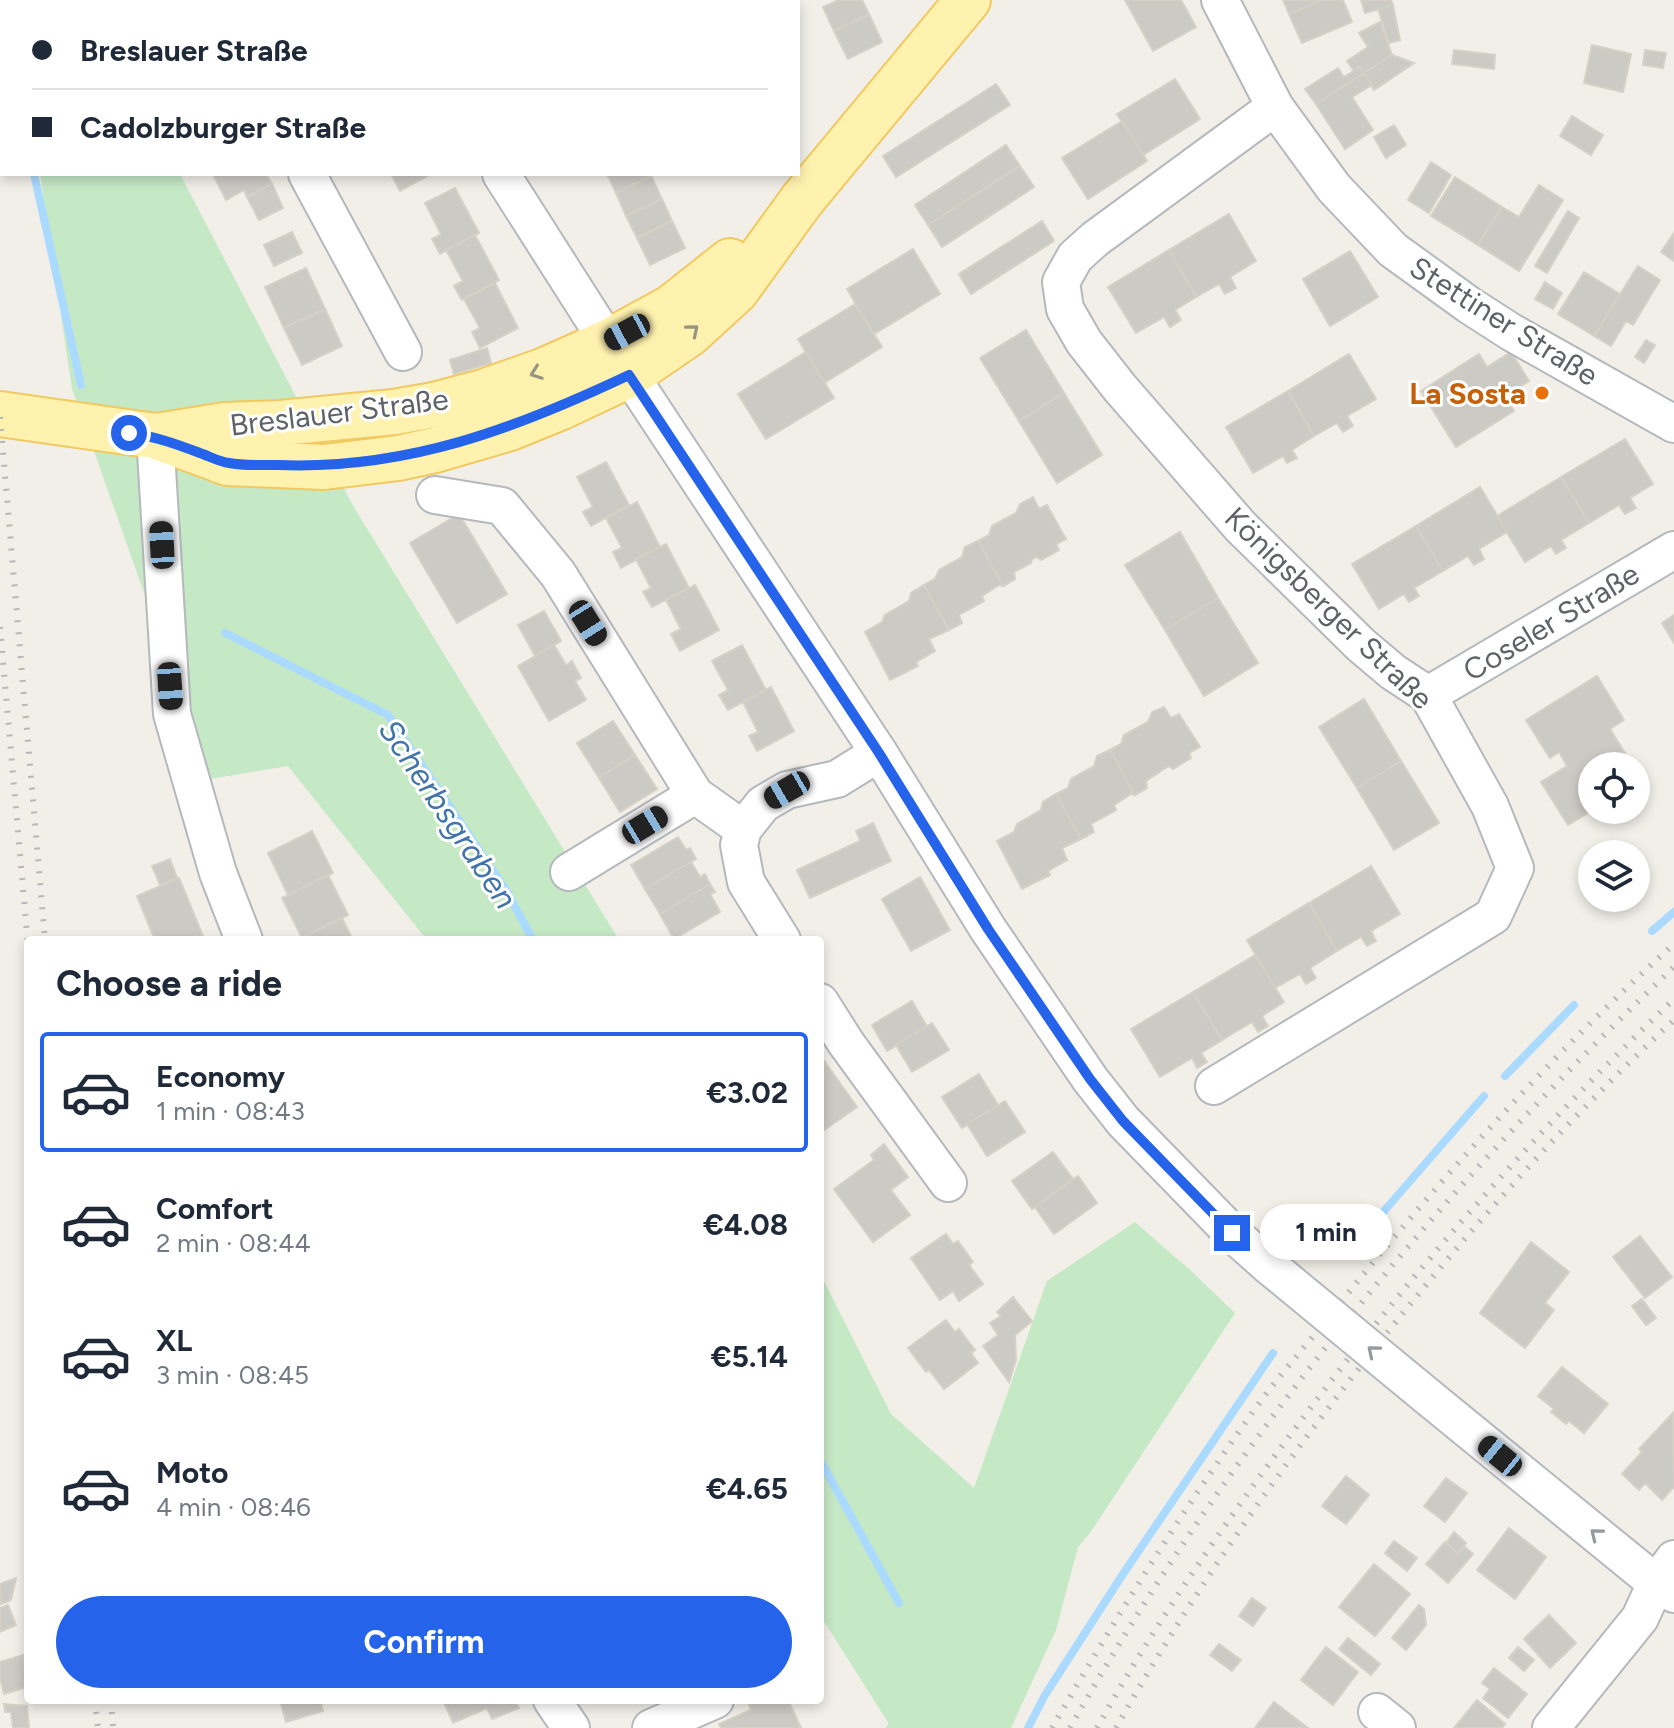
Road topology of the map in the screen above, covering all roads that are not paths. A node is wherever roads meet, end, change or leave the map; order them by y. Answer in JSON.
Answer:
{"nodes":[{"id":1,"x":968,"y":0,"type":"edge"},
{"id":2,"x":1220,"y":0,"type":"edge"},
{"id":3,"x":1275,"y":107,"type":"junction"},
{"id":4,"x":308,"y":176,"type":"edge"},
{"id":5,"x":502,"y":176,"type":"edge"},
{"id":6,"x":403,"y":352,"type":"dead end"},
{"id":7,"x":618,"y":359,"type":"junction"},
{"id":8,"x":0,"y":414,"type":"edge"},
{"id":9,"x":1674,"y":424,"type":"edge"},
{"id":10,"x":155,"y":436,"type":"junction"},
{"id":11,"x":435,"y":495,"type":"dead end"},
{"id":12,"x":1674,"y":550,"type":"edge"},
{"id":13,"x":1428,"y":695,"type":"junction"},
{"id":14,"x":879,"y":753,"type":"junction"},
{"id":15,"x":695,"y":795,"type":"junction"},
{"id":16,"x":743,"y":829,"type":"junction"},
{"id":17,"x":569,"y":872,"type":"dead end"},
{"id":18,"x":242,"y":936,"type":"edge"},
{"id":19,"x":780,"y":936,"type":"edge"},
{"id":20,"x":824,"y":1008,"type":"edge"},
{"id":21,"x":1214,"y":1086,"type":"dead end"},
{"id":22,"x":948,"y":1183,"type":"dead end"},
{"id":23,"x":1668,"y":1579,"type":"edge"},
{"id":24,"x":555,"y":1704,"type":"edge"},
{"id":25,"x":706,"y":1704,"type":"edge"},
{"id":26,"x":571,"y":1728,"type":"edge"},
{"id":27,"x":651,"y":1728,"type":"edge"},
{"id":28,"x":1551,"y":1728,"type":"edge"}],
"edges":[{"from":1,"to":7,"type":"main road","name":"Breslauer Straße"},
{"from":2,"to":3,"type":"street","name":"Stettiner Straße"},
{"from":3,"to":9,"type":"street","name":"Stettiner Straße"},
{"from":3,"to":13,"type":"street","name":"Königsberger Straße"},
{"from":4,"to":6,"type":"street"},
{"from":5,"to":7,"type":"street"},
{"from":7,"to":10,"type":"main road","name":"Breslauer Straße"},
{"from":7,"to":14,"type":"street"},
{"from":8,"to":10,"type":"main road","name":"Breslauer Straße"},
{"from":10,"to":18,"type":"street"},
{"from":11,"to":15,"type":"street"},
{"from":12,"to":13,"type":"street","name":"Coseler Straße"},
{"from":13,"to":21,"type":"street","name":"Königsberger Straße"},
{"from":14,"to":16,"type":"street"},
{"from":23,"to":14,"type":"street","one_way":true,"bridge":true},
{"from":15,"to":16,"type":"street"},
{"from":15,"to":17,"type":"street"},
{"from":16,"to":19,"type":"street"},
{"from":20,"to":22,"type":"street"},
{"from":23,"to":28,"type":"street"},
{"from":24,"to":26,"type":"street"},
{"from":25,"to":27,"type":"street"}]}
